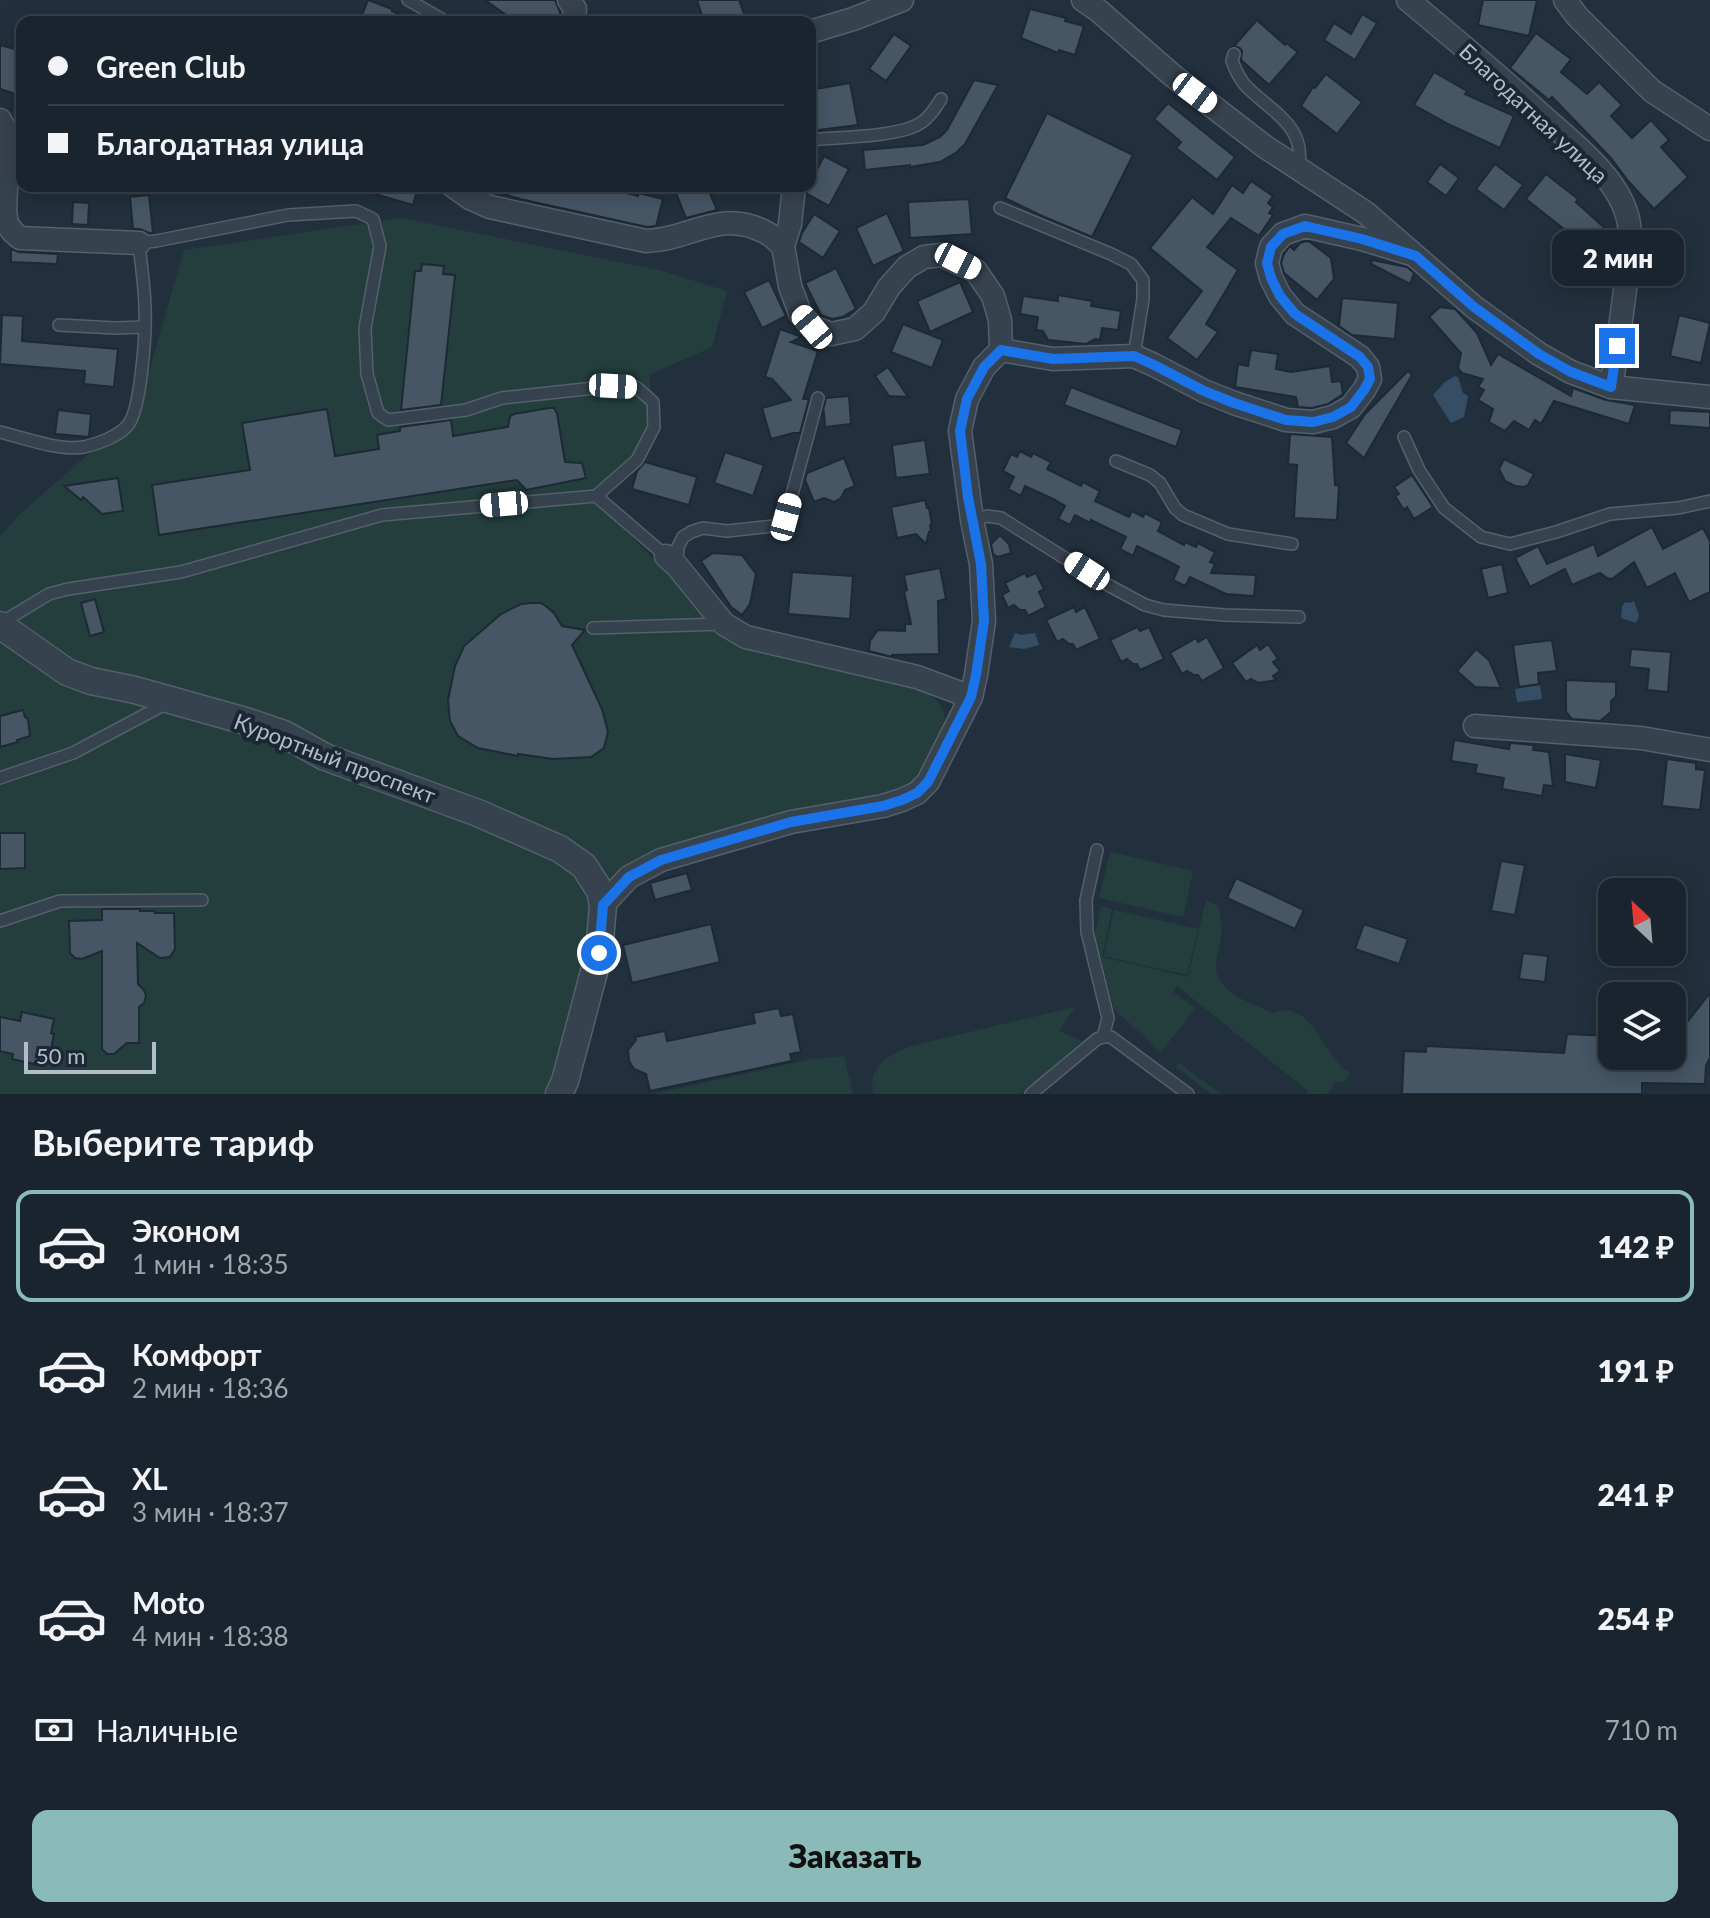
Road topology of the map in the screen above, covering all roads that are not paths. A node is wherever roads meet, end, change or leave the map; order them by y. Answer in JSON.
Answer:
{"nodes":[{"id":1,"x":408,"y":0,"type":"edge"},
{"id":2,"x":902,"y":0,"type":"edge"},
{"id":3,"x":1083,"y":0,"type":"edge"},
{"id":4,"x":1408,"y":0,"type":"edge"},
{"id":5,"x":1565,"y":0,"type":"edge"},
{"id":6,"x":436,"y":16,"type":"edge"},
{"id":7,"x":816,"y":30,"type":"edge"},
{"id":8,"x":1234,"y":54,"type":"dead end"},
{"id":9,"x":941,"y":99,"type":"dead end"},
{"id":10,"x":0,"y":120,"type":"edge"},
{"id":11,"x":1710,"y":129,"type":"edge"},
{"id":12,"x":816,"y":139,"type":"edge"},
{"id":13,"x":1298,"y":169,"type":"junction"},
{"id":14,"x":462,"y":192,"type":"edge"},
{"id":15,"x":793,"y":192,"type":"edge"},
{"id":16,"x":1000,"y":208,"type":"dead end"},
{"id":17,"x":139,"y":243,"type":"junction"},
{"id":18,"x":783,"y":246,"type":"junction"},
{"id":19,"x":1416,"y":256,"type":"junction"},
{"id":20,"x":59,"y":325,"type":"dead end"},
{"id":21,"x":145,"y":327,"type":"junction"},
{"id":22,"x":1001,"y":350,"type":"junction"},
{"id":23,"x":1134,"y":356,"type":"junction"},
{"id":24,"x":1611,"y":387,"type":"junction"},
{"id":25,"x":1710,"y":397,"type":"edge"},
{"id":26,"x":818,"y":398,"type":"dead end"},
{"id":27,"x":0,"y":432,"type":"edge"},
{"id":28,"x":1404,"y":437,"type":"dead end"},
{"id":29,"x":1116,"y":461,"type":"dead end"},
{"id":30,"x":596,"y":496,"type":"junction"},
{"id":31,"x":1710,"y":501,"type":"edge"},
{"id":32,"x":972,"y":520,"type":"junction"},
{"id":33,"x":1292,"y":544,"type":"dead end"},
{"id":34,"x":671,"y":561,"type":"junction"},
{"id":35,"x":1299,"y":617,"type":"dead end"},
{"id":36,"x":0,"y":624,"type":"edge"},
{"id":37,"x":724,"y":624,"type":"junction"},
{"id":38,"x":593,"y":628,"type":"dead end"},
{"id":39,"x":973,"y":686,"type":"junction"},
{"id":40,"x":172,"y":700,"type":"junction"},
{"id":41,"x":1475,"y":726,"type":"dead end"},
{"id":42,"x":1710,"y":750,"type":"edge"},
{"id":43,"x":0,"y":778,"type":"edge"},
{"id":44,"x":1097,"y":850,"type":"dead end"},
{"id":45,"x":202,"y":900,"type":"dead end"},
{"id":46,"x":603,"y":905,"type":"junction"},
{"id":47,"x":0,"y":921,"type":"edge"},
{"id":48,"x":1103,"y":1037,"type":"junction"},
{"id":49,"x":559,"y":1094,"type":"edge"},
{"id":50,"x":1031,"y":1094,"type":"edge"},
{"id":51,"x":1188,"y":1094,"type":"edge"}],
"edges":[{"from":1,"to":6,"type":"lane"},
{"from":2,"to":7,"type":"street"},
{"from":3,"to":13,"type":"street"},
{"from":4,"to":24,"type":"street","name":"Благодатная улица"},
{"from":5,"to":11,"type":"street"},
{"from":8,"to":13,"type":"lane"},
{"from":9,"to":12,"type":"lane"},
{"from":10,"to":17,"type":"street"},
{"from":13,"to":19,"type":"street"},
{"from":14,"to":18,"type":"street"},
{"from":15,"to":18,"type":"street"},
{"from":16,"to":23,"type":"lane"},
{"from":17,"to":21,"type":"lane"},
{"from":17,"to":30,"type":"lane"},
{"from":18,"to":22,"type":"street"},
{"from":19,"to":23,"type":"street"},
{"from":19,"to":24,"type":"street"},
{"from":20,"to":21,"type":"lane"},
{"from":21,"to":27,"type":"lane"},
{"from":22,"to":23,"type":"street"},
{"from":22,"to":32,"type":"street"},
{"from":24,"to":25,"type":"street"},
{"from":26,"to":34,"type":"lane"},
{"from":28,"to":31,"type":"lane"},
{"from":29,"to":33,"type":"lane"},
{"from":30,"to":34,"type":"lane"},
{"from":30,"to":36,"type":"lane"},
{"from":32,"to":35,"type":"lane"},
{"from":32,"to":39,"type":"street"},
{"from":34,"to":37,"type":"street"},
{"from":36,"to":40,"type":"street","name":"Курортный проспект"},
{"from":37,"to":38,"type":"lane"},
{"from":37,"to":39,"type":"street"},
{"from":39,"to":46,"type":"street"},
{"from":40,"to":43,"type":"lane"},
{"from":40,"to":46,"type":"street","name":"Курортный проспект"},
{"from":41,"to":42,"type":"street"},
{"from":44,"to":48,"type":"lane"},
{"from":45,"to":47,"type":"lane"},
{"from":46,"to":49,"type":"street"},
{"from":48,"to":50,"type":"lane"},
{"from":48,"to":51,"type":"lane"}]}
